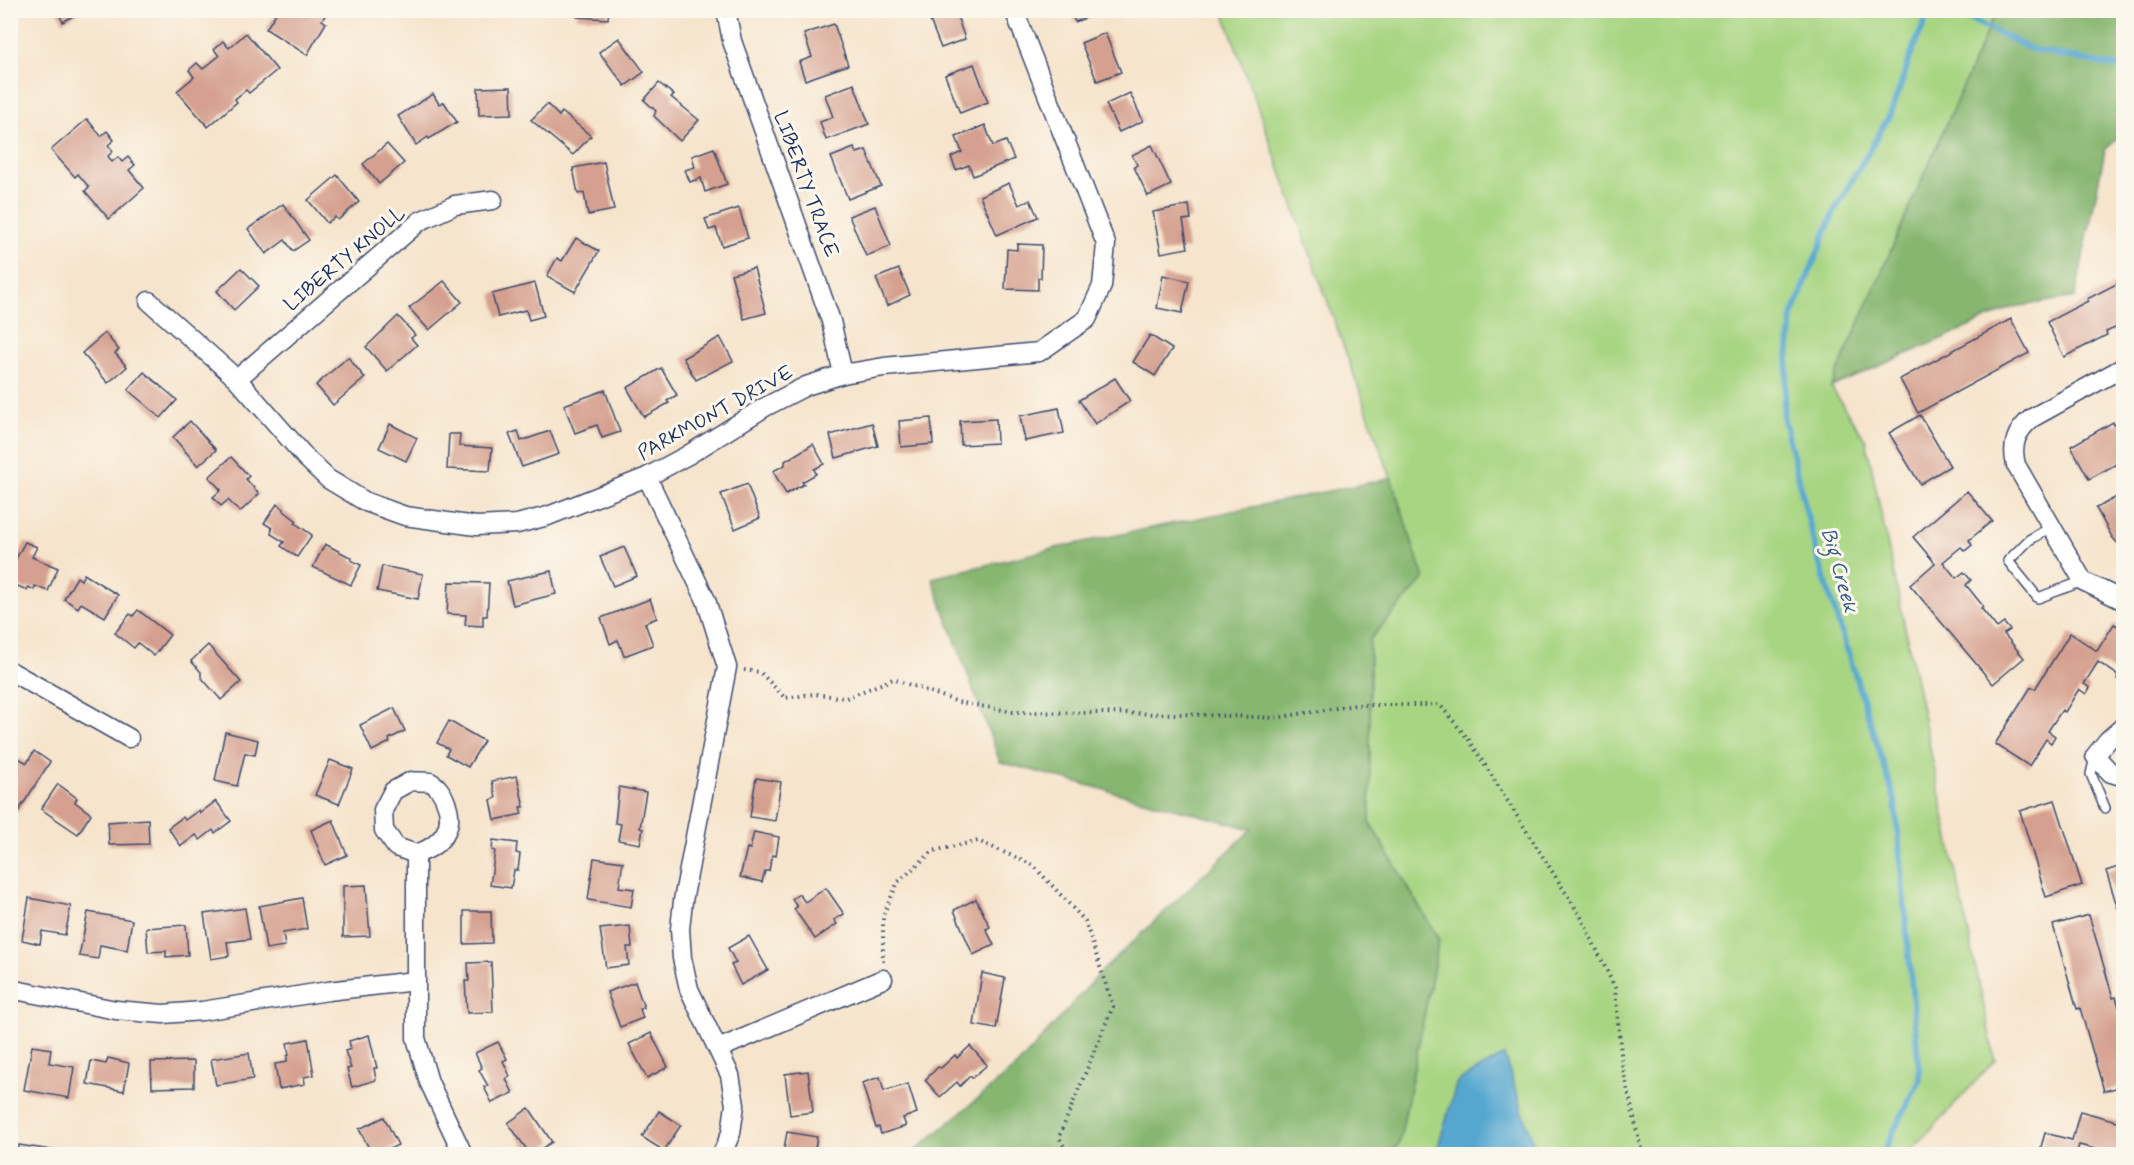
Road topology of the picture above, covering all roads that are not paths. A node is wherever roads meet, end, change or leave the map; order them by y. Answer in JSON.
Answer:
{"nodes":[{"id":1,"x":726,"y":10,"type":"edge"},
{"id":2,"x":1014,"y":10,"type":"edge"},
{"id":3,"x":493,"y":200,"type":"dead end"},
{"id":4,"x":149,"y":301,"type":"dead end"},
{"id":5,"x":2124,"y":367,"type":"edge"},
{"id":6,"x":843,"y":374,"type":"junction"},
{"id":7,"x":237,"y":379,"type":"junction"},
{"id":8,"x":647,"y":477,"type":"junction"},
{"id":9,"x":2052,"y":527,"type":"junction"},
{"id":10,"x":2083,"y":581,"type":"junction"},
{"id":11,"x":2124,"y":601,"type":"edge"},
{"id":12,"x":10,"y":671,"type":"edge"},
{"id":13,"x":2124,"y":726,"type":"edge"},
{"id":14,"x":129,"y":738,"type":"dead end"},
{"id":15,"x":2095,"y":756,"type":"junction"},
{"id":16,"x":2124,"y":777,"type":"edge"},
{"id":17,"x":2104,"y":808,"type":"dead end"},
{"id":18,"x":416,"y":855,"type":"dead end"},
{"id":19,"x":884,"y":979,"type":"road end"},
{"id":20,"x":415,"y":981,"type":"junction"},
{"id":21,"x":10,"y":989,"type":"edge"},
{"id":22,"x":718,"y":1049,"type":"junction"},
{"id":23,"x":463,"y":1155,"type":"edge"},
{"id":24,"x":722,"y":1155,"type":"edge"}],
"edges":[{"from":1,"to":6,"type":"street","name":"LIBERTY TRACE"},
{"from":2,"to":6,"type":"street","name":"PARKMONT DRIVE"},
{"from":3,"to":7,"type":"street","name":"LIBERTY KNOLL"},
{"from":4,"to":7,"type":"street","name":"PARKMONT DRIVE"},
{"from":5,"to":9,"type":"street"},
{"from":6,"to":8,"type":"street","name":"PARKMONT DRIVE"},
{"from":7,"to":8,"type":"street","name":"PARKMONT DRIVE"},
{"from":8,"to":22,"type":"street"},
{"from":9,"to":10,"type":"street"},
{"from":9,"to":10,"type":"lane"},
{"from":10,"to":11,"type":"street"},
{"from":12,"to":14,"type":"street"},
{"from":13,"to":15,"type":"street"},
{"from":15,"to":16,"type":"street"},
{"from":15,"to":17,"type":"lane"},
{"from":18,"to":20,"type":"street"},
{"from":19,"to":22,"type":"street"},
{"from":20,"to":21,"type":"street"},
{"from":20,"to":23,"type":"street"},
{"from":22,"to":24,"type":"street"}]}
